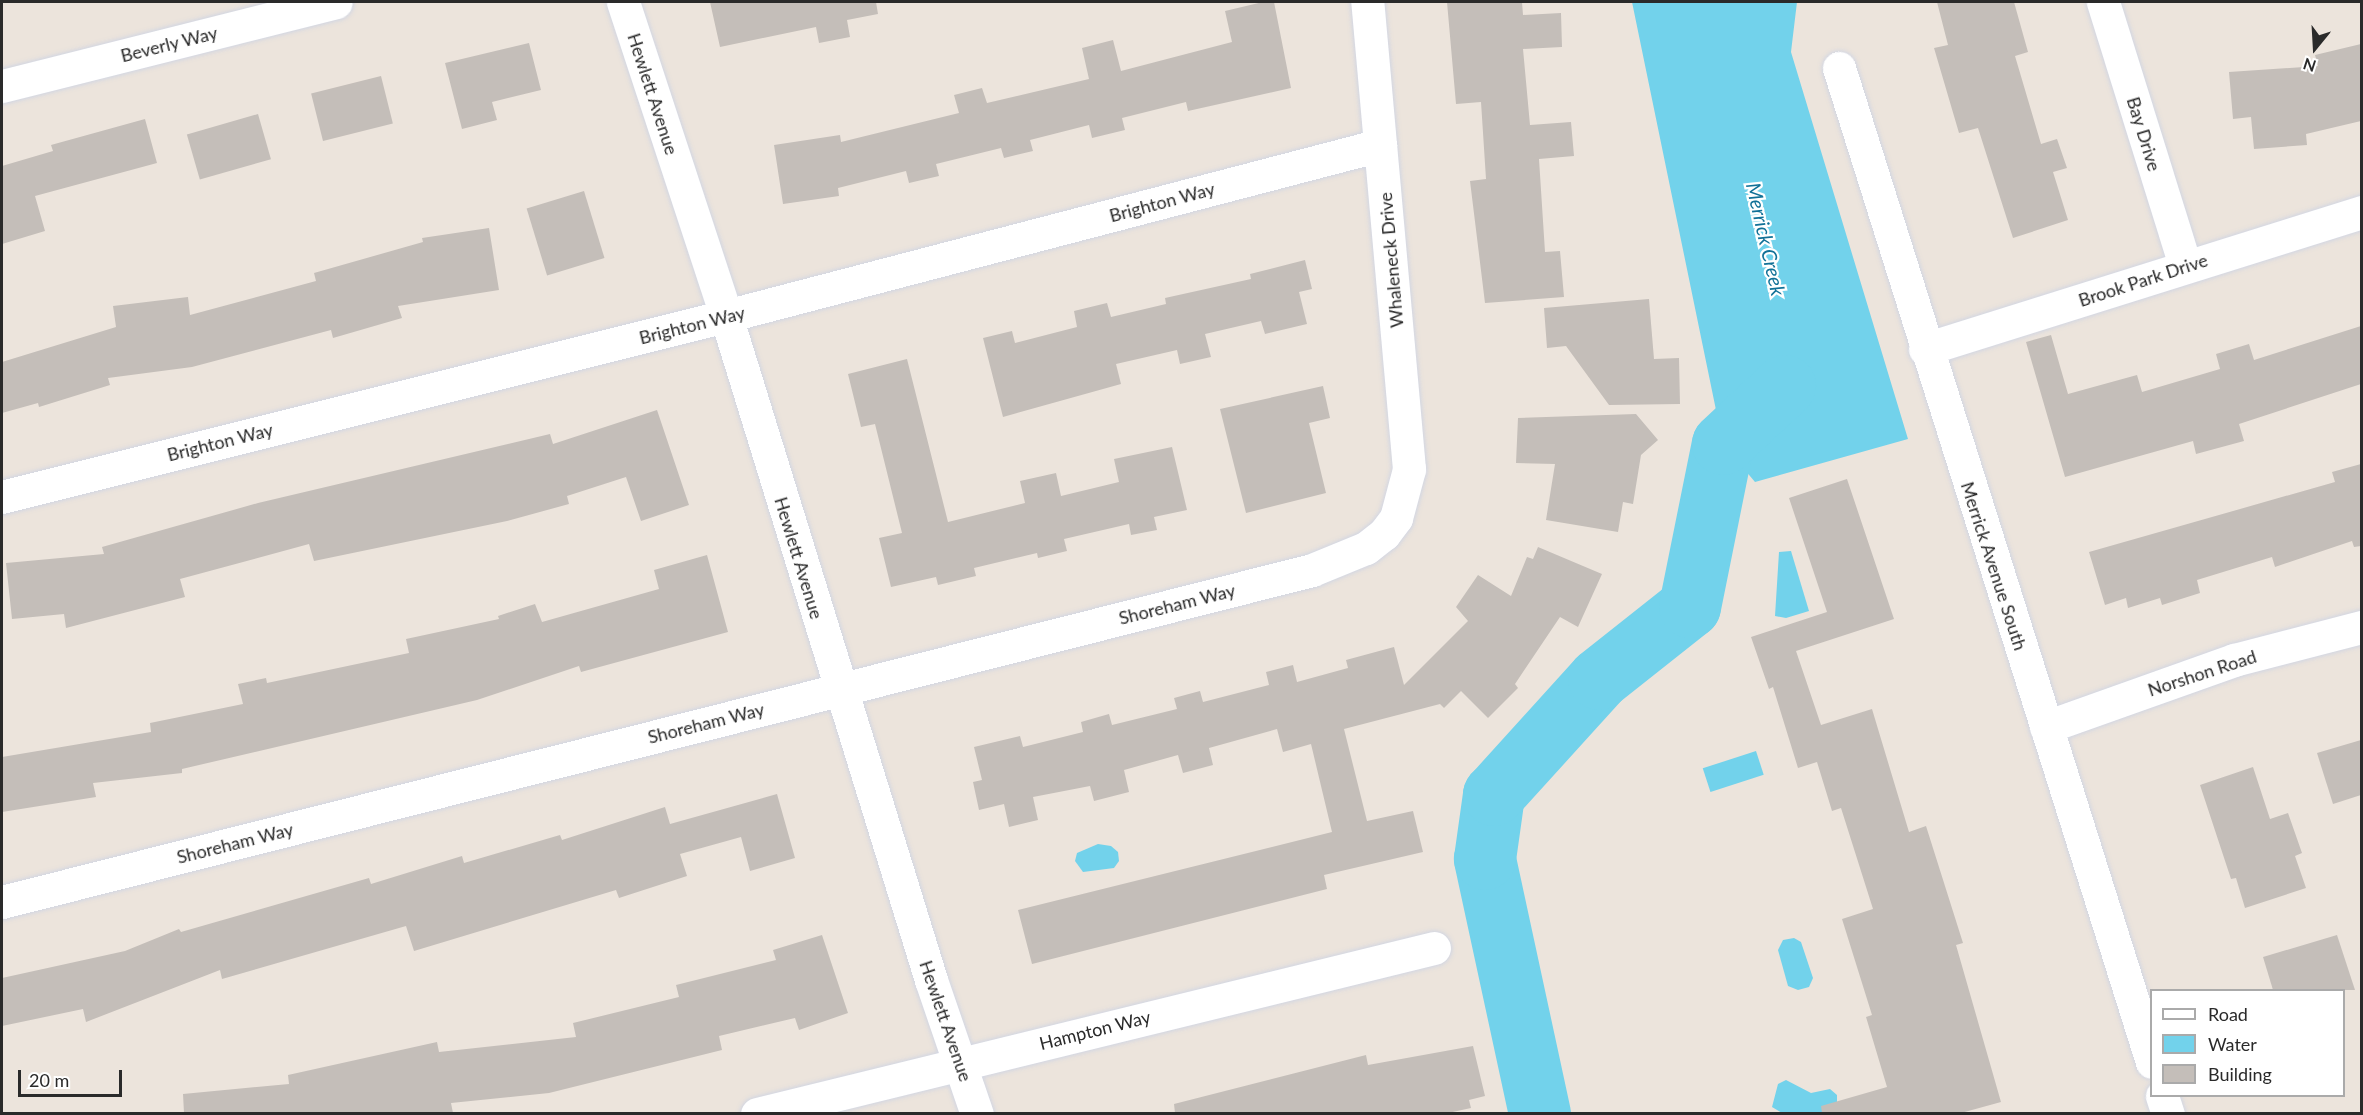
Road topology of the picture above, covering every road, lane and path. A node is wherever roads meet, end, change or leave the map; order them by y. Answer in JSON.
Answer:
{"nodes":[{"id":1,"x":336,"y":2,"type":"edge"},
{"id":2,"x":623,"y":2,"type":"edge"},
{"id":3,"x":1367,"y":2,"type":"edge"},
{"id":4,"x":2103,"y":2,"type":"edge"},
{"id":5,"x":1839,"y":68,"type":"dead end"},
{"id":6,"x":2,"y":86,"type":"edge"},
{"id":7,"x":1380,"y":145,"type":"junction"},
{"id":8,"x":2361,"y":212,"type":"edge"},
{"id":9,"x":2185,"y":266,"type":"junction"},
{"id":10,"x":726,"y":316,"type":"junction"},
{"id":11,"x":1925,"y":349,"type":"junction"},
{"id":12,"x":2,"y":496,"type":"edge"},
{"id":13,"x":1396,"y":518,"type":"joint"},
{"id":14,"x":2361,"y":627,"type":"edge"},
{"id":15,"x":839,"y":689,"type":"junction"},
{"id":16,"x":2046,"y":727,"type":"junction"},
{"id":17,"x":2,"y":902,"type":"edge"},
{"id":18,"x":1434,"y":948,"type":"dead end"},
{"id":19,"x":2150,"y":1059,"type":"edge"},
{"id":20,"x":961,"y":1064,"type":"junction"},
{"id":21,"x":2163,"y":1097,"type":"edge"},
{"id":22,"x":757,"y":1113,"type":"edge"},
{"id":23,"x":977,"y":1113,"type":"edge"},
{"id":24,"x":2168,"y":1113,"type":"edge"}],
"edges":[{"from":1,"to":6,"type":"street","name":"Beverly Way"},
{"from":2,"to":10,"type":"street","name":"Hewlett Avenue"},
{"from":3,"to":7,"type":"street","name":"Whaleneck Drive"},
{"from":4,"to":9,"type":"street","name":"Bay Drive"},
{"from":5,"to":11,"type":"street","name":"Merrick Avenue South"},
{"from":7,"to":10,"type":"street","name":"Brighton Way"},
{"from":7,"to":13,"type":"street","name":"Whaleneck Drive"},
{"from":8,"to":9,"type":"street","name":"Brook Park Drive"},
{"from":9,"to":11,"type":"street","name":"Brook Park Drive"},
{"from":10,"to":12,"type":"street","name":"Brighton Way"},
{"from":10,"to":15,"type":"street","name":"Hewlett Avenue"},
{"from":11,"to":16,"type":"street","name":"Merrick Avenue South"},
{"from":13,"to":15,"type":"street","name":"Shoreham Way"},
{"from":14,"to":16,"type":"street","name":"Norshon Road"},
{"from":15,"to":17,"type":"street","name":"Shoreham Way"},
{"from":15,"to":20,"type":"street","name":"Hewlett Avenue"},
{"from":16,"to":19,"type":"street","name":"Merrick Avenue South"},
{"from":18,"to":20,"type":"street","name":"Hampton Way"},
{"from":20,"to":22,"type":"street","name":"Hampton Way"},
{"from":20,"to":23,"type":"street","name":"Hewlett Avenue"},
{"from":21,"to":24,"type":"street"}]}
